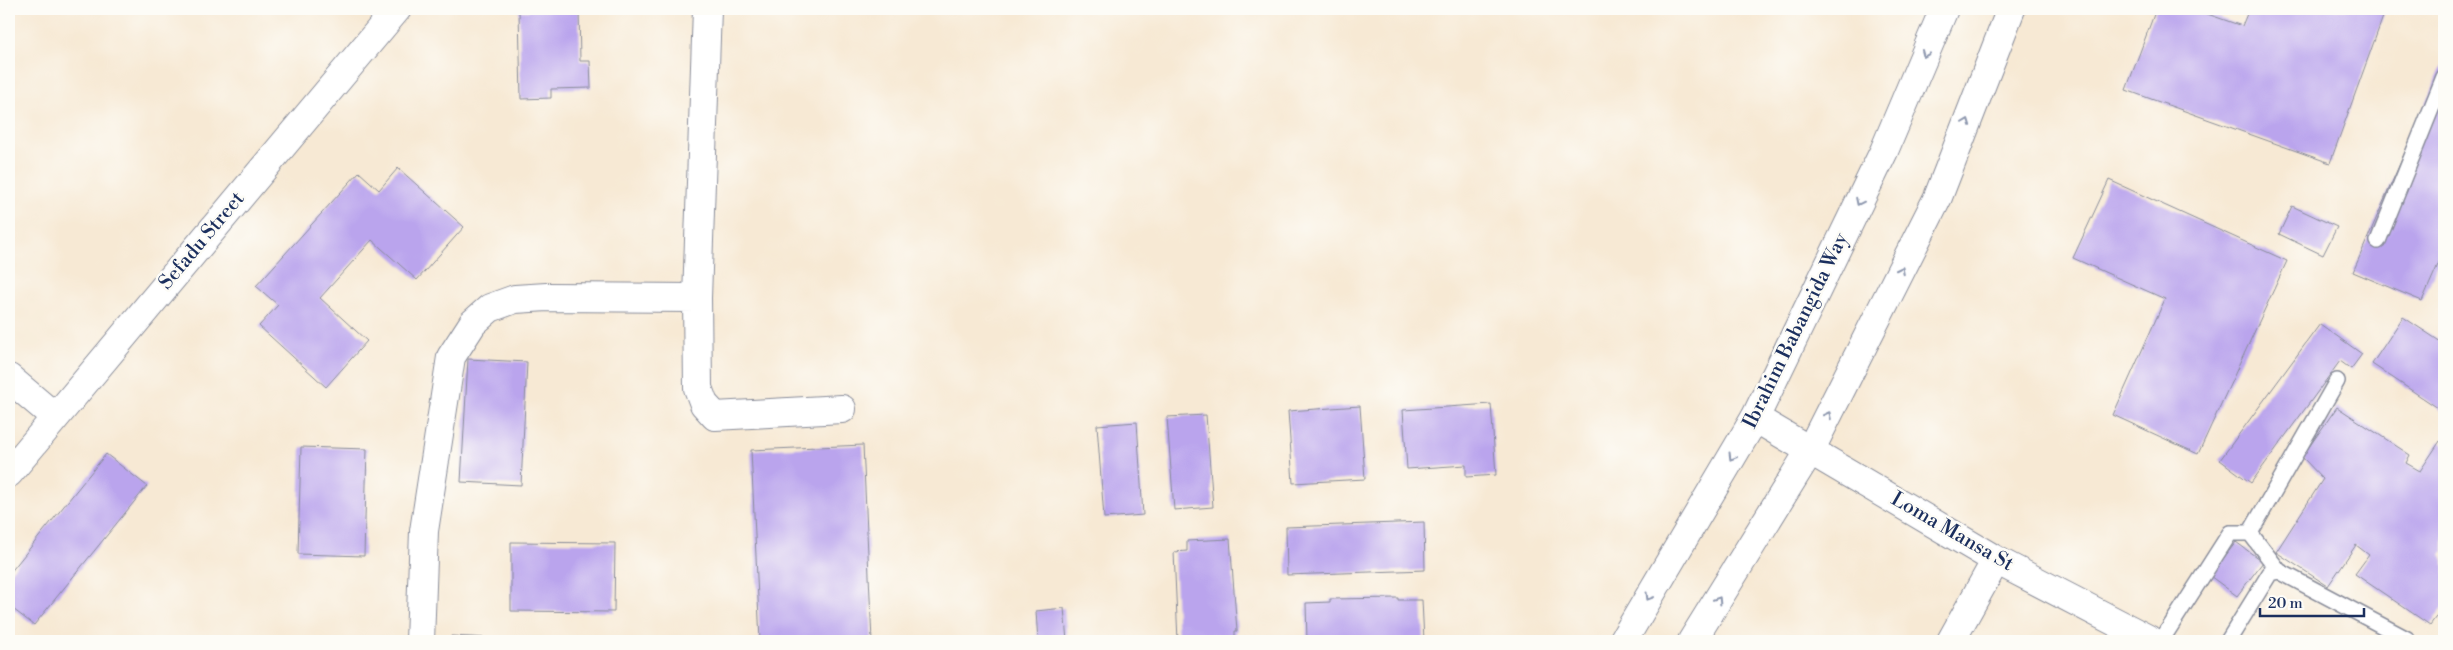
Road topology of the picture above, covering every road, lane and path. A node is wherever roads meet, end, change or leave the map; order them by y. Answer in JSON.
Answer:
{"nodes":[{"id":1,"x":397,"y":9,"type":"edge"},
{"id":2,"x":707,"y":9,"type":"edge"},
{"id":3,"x":1944,"y":9,"type":"edge"},
{"id":4,"x":2011,"y":9,"type":"edge"},
{"id":5,"x":2444,"y":77,"type":"edge"},
{"id":6,"x":2378,"y":241,"type":"dead end"},
{"id":7,"x":697,"y":298,"type":"junction"},
{"id":8,"x":9,"y":378,"type":"edge"},
{"id":9,"x":2337,"y":381,"type":"dead end"},
{"id":10,"x":842,"y":410,"type":"dead end"},
{"id":11,"x":55,"y":418,"type":"junction"},
{"id":12,"x":1755,"y":418,"type":"junction"},
{"id":13,"x":1811,"y":449,"type":"junction"},
{"id":14,"x":9,"y":473,"type":"edge"},
{"id":15,"x":2250,"y":533,"type":"junction"},
{"id":16,"x":1996,"y":560,"type":"junction"},
{"id":17,"x":2279,"y":571,"type":"junction"},
{"id":18,"x":2407,"y":639,"type":"dead end"},
{"id":19,"x":420,"y":641,"type":"edge"},
{"id":20,"x":1623,"y":641,"type":"edge"},
{"id":21,"x":1692,"y":641,"type":"edge"},
{"id":22,"x":1950,"y":641,"type":"edge"},
{"id":23,"x":2152,"y":641,"type":"edge"},
{"id":24,"x":2161,"y":641,"type":"edge"},
{"id":25,"x":2228,"y":641,"type":"edge"}],
"edges":[{"from":1,"to":11,"type":"street","name":"Sefadu Street"},
{"from":2,"to":7,"type":"street"},
{"from":3,"to":12,"type":"street","name":"Ibrahim Babangida Way","one_way":true},
{"from":13,"to":4,"type":"street","one_way":true},
{"from":5,"to":6,"type":"lane"},
{"from":7,"to":10,"type":"street"},
{"from":7,"to":19,"type":"street"},
{"from":8,"to":11,"type":"street"},
{"from":9,"to":15,"type":"lane"},
{"from":11,"to":14,"type":"street","name":"Sefadu Street"},
{"from":12,"to":13,"type":"street","name":"Loma Mansa St"},
{"from":12,"to":20,"type":"street","name":"Ibrahim Babangida Way","one_way":true},
{"from":13,"to":16,"type":"street","name":"Loma Mansa St"},
{"from":21,"to":13,"type":"street","one_way":true},
{"from":15,"to":17,"type":"lane"},
{"from":15,"to":24,"type":"lane"},
{"from":16,"to":22,"type":"street"},
{"from":16,"to":23,"type":"street","name":"Loma Mansa St"},
{"from":17,"to":18,"type":"lane"},
{"from":17,"to":25,"type":"lane"}]}
